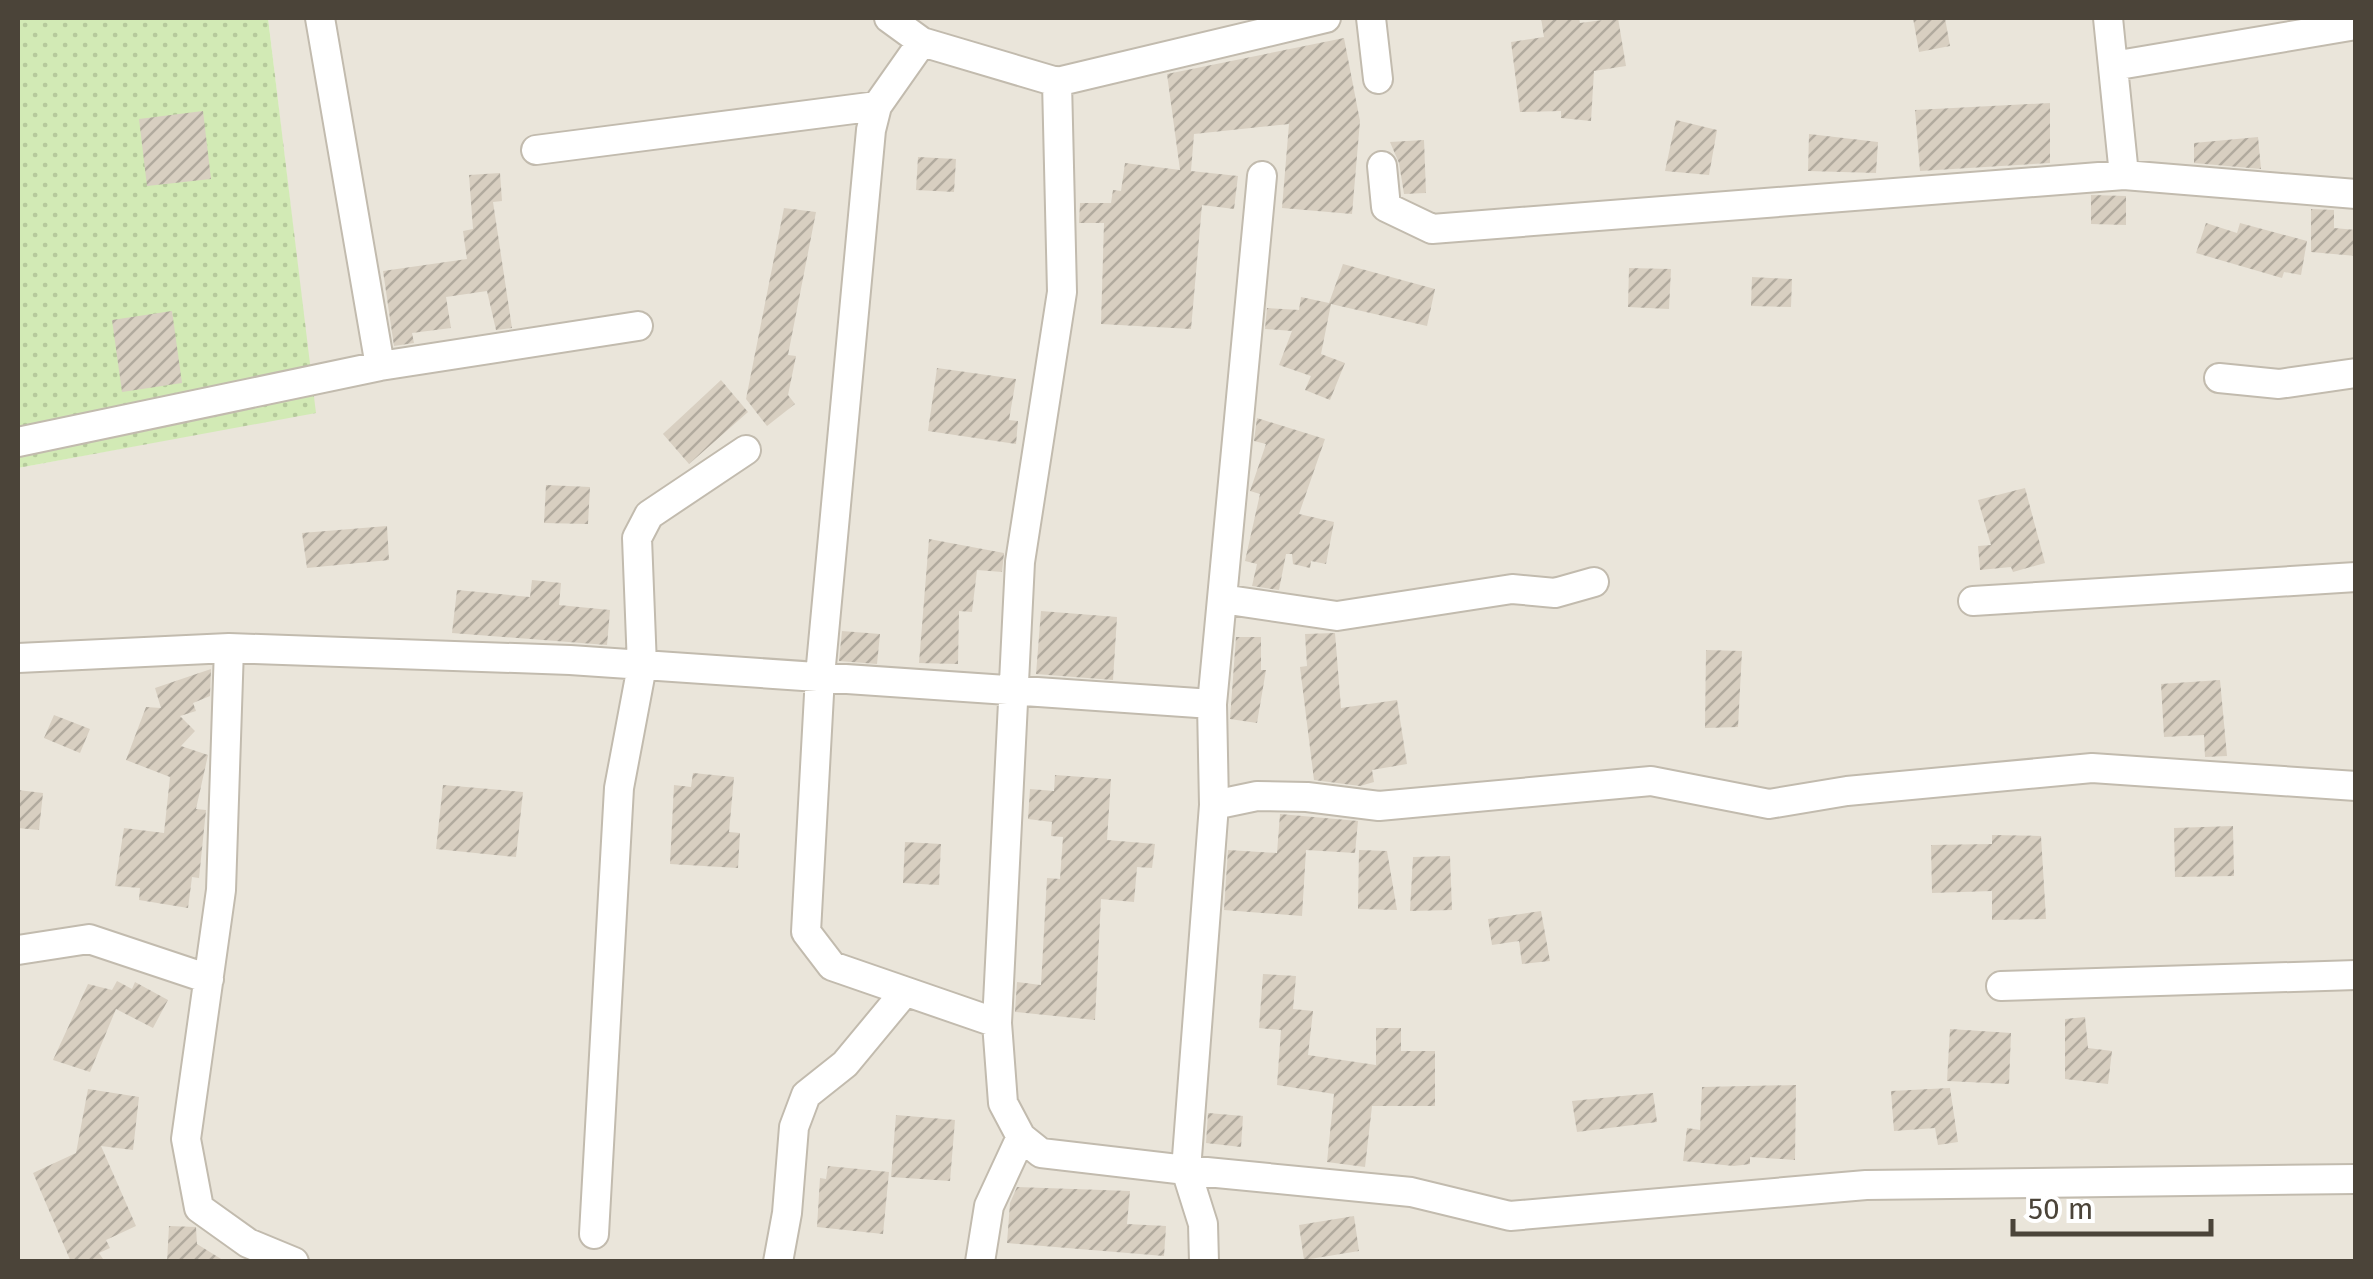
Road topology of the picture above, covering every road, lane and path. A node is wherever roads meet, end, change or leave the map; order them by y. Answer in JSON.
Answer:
{"nodes":[{"id":1,"x":320,"y":18,"type":"edge"},
{"id":2,"x":889,"y":18,"type":"edge"},
{"id":3,"x":1326,"y":18,"type":"edge"},
{"id":4,"x":1371,"y":18,"type":"edge"},
{"id":5,"x":2108,"y":18,"type":"edge"},
{"id":6,"x":2356,"y":25,"type":"edge"},
{"id":7,"x":922,"y":42,"type":"junction"},
{"id":8,"x":2113,"y":66,"type":"junction"},
{"id":9,"x":1378,"y":80,"type":"dead end"},
{"id":10,"x":1057,"y":82,"type":"junction"},
{"id":11,"x":877,"y":106,"type":"junction"},
{"id":12,"x":536,"y":150,"type":"dead end"},
{"id":13,"x":1382,"y":166,"type":"dead end"},
{"id":14,"x":2124,"y":174,"type":"junction"},
{"id":15,"x":1262,"y":176,"type":"dead end"},
{"id":16,"x":2356,"y":194,"type":"edge"},
{"id":17,"x":638,"y":326,"type":"dead end"},
{"id":18,"x":380,"y":366,"type":"junction"},
{"id":19,"x":2356,"y":373,"type":"edge"},
{"id":20,"x":2219,"y":378,"type":"dead end"},
{"id":21,"x":18,"y":442,"type":"edge"},
{"id":22,"x":746,"y":450,"type":"dead end"},
{"id":23,"x":2356,"y":576,"type":"edge"},
{"id":24,"x":1594,"y":582,"type":"dead end"},
{"id":25,"x":1222,"y":599,"type":"junction"},
{"id":26,"x":1973,"y":601,"type":"dead end"},
{"id":27,"x":229,"y":648,"type":"junction"},
{"id":28,"x":18,"y":658,"type":"edge"},
{"id":29,"x":642,"y":666,"type":"junction"},
{"id":30,"x":820,"y":676,"type":"junction"},
{"id":31,"x":1015,"y":689,"type":"junction"},
{"id":32,"x":1212,"y":704,"type":"junction"},
{"id":33,"x":2356,"y":786,"type":"edge"},
{"id":34,"x":1214,"y":804,"type":"junction"},
{"id":35,"x":18,"y":950,"type":"edge"},
{"id":36,"x":2356,"y":975,"type":"edge"},
{"id":37,"x":208,"y":979,"type":"junction"},
{"id":38,"x":2001,"y":986,"type":"dead end"},
{"id":39,"x":903,"y":994,"type":"junction"},
{"id":40,"x":997,"y":1023,"type":"junction"},
{"id":41,"x":1020,"y":1137,"type":"junction"},
{"id":42,"x":1186,"y":1170,"type":"junction"},
{"id":43,"x":2356,"y":1179,"type":"edge"},
{"id":44,"x":594,"y":1234,"type":"dead end"},
{"id":45,"x":294,"y":1262,"type":"edge"},
{"id":46,"x":778,"y":1262,"type":"edge"},
{"id":47,"x":980,"y":1262,"type":"edge"},
{"id":48,"x":1204,"y":1262,"type":"edge"}],
"edges":[{"from":1,"to":18,"type":"street"},
{"from":2,"to":7,"type":"street"},
{"from":3,"to":10,"type":"street"},
{"from":4,"to":9,"type":"street"},
{"from":5,"to":8,"type":"street"},
{"from":6,"to":8,"type":"street"},
{"from":7,"to":10,"type":"street"},
{"from":7,"to":11,"type":"street"},
{"from":8,"to":14,"type":"street"},
{"from":10,"to":31,"type":"street"},
{"from":11,"to":12,"type":"street"},
{"from":11,"to":30,"type":"street"},
{"from":13,"to":14,"type":"street"},
{"from":14,"to":16,"type":"street"},
{"from":15,"to":25,"type":"street"},
{"from":17,"to":18,"type":"street"},
{"from":18,"to":21,"type":"street"},
{"from":19,"to":20,"type":"street"},
{"from":22,"to":29,"type":"street"},
{"from":23,"to":26,"type":"street"},
{"from":24,"to":25,"type":"street"},
{"from":25,"to":32,"type":"street"},
{"from":27,"to":28,"type":"street"},
{"from":27,"to":29,"type":"street"},
{"from":27,"to":37,"type":"street"},
{"from":29,"to":30,"type":"street"},
{"from":29,"to":44,"type":"street"},
{"from":30,"to":31,"type":"street"},
{"from":30,"to":39,"type":"street"},
{"from":31,"to":32,"type":"street"},
{"from":31,"to":40,"type":"street"},
{"from":32,"to":34,"type":"street"},
{"from":33,"to":34,"type":"street"},
{"from":34,"to":42,"type":"street"},
{"from":35,"to":37,"type":"street"},
{"from":36,"to":38,"type":"street"},
{"from":37,"to":45,"type":"street"},
{"from":39,"to":40,"type":"street"},
{"from":39,"to":46,"type":"street"},
{"from":40,"to":41,"type":"street"},
{"from":41,"to":42,"type":"street"},
{"from":41,"to":47,"type":"street"},
{"from":42,"to":43,"type":"street"},
{"from":42,"to":48,"type":"street"}]}
